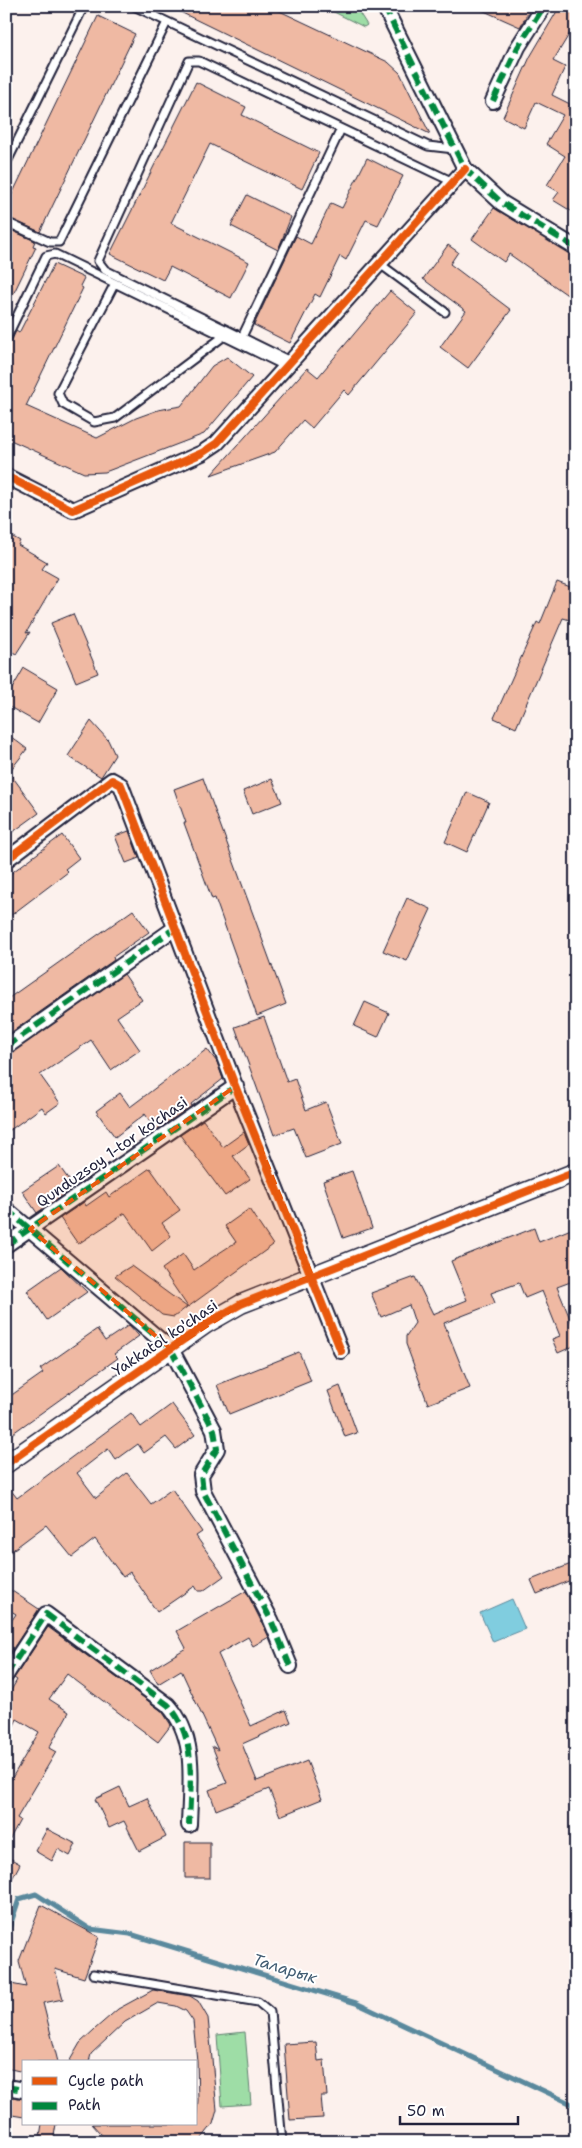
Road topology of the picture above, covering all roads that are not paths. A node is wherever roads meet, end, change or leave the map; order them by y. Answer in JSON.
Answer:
{"nodes":[{"id":1,"x":84,"y":6,"type":"edge"},
{"id":2,"x":134,"y":6,"type":"edge"},
{"id":3,"x":384,"y":6,"type":"edge"},
{"id":4,"x":544,"y":6,"type":"edge"},
{"id":5,"x":167,"y":22,"type":"junction"},
{"id":6,"x":493,"y":100,"type":"dead end"},
{"id":7,"x":341,"y":129,"type":"junction"},
{"id":8,"x":455,"y":149,"type":"junction"},
{"id":9,"x":6,"y":164,"type":"edge"},
{"id":10,"x":465,"y":169,"type":"junction"},
{"id":11,"x":453,"y":182,"type":"junction"},
{"id":12,"x":6,"y":222,"type":"edge"},
{"id":13,"x":576,"y":248,"type":"edge"},
{"id":14,"x":380,"y":264,"type":"junction"},
{"id":15,"x":115,"y":283,"type":"junction"},
{"id":16,"x":445,"y":312,"type":"dead end"},
{"id":17,"x":224,"y":336,"type":"junction"},
{"id":18,"x":242,"y":337,"type":"junction"},
{"id":19,"x":6,"y":340,"type":"edge"},
{"id":20,"x":290,"y":364,"type":"junction"},
{"id":21,"x":6,"y":476,"type":"edge"},
{"id":22,"x":6,"y":860,"type":"edge"},
{"id":23,"x":175,"y":928,"type":"junction"},
{"id":24,"x":6,"y":1047,"type":"edge"},
{"id":25,"x":236,"y":1086,"type":"junction"},
{"id":26,"x":576,"y":1172,"type":"edge"},
{"id":27,"x":6,"y":1209,"type":"edge"},
{"id":28,"x":30,"y":1229,"type":"junction"},
{"id":29,"x":6,"y":1245,"type":"edge"},
{"id":30,"x":312,"y":1276,"type":"junction"},
{"id":31,"x":171,"y":1349,"type":"junction"},
{"id":32,"x":341,"y":1351,"type":"dead end"},
{"id":33,"x":6,"y":1464,"type":"edge"},
{"id":34,"x":290,"y":1666,"type":"dead end"},
{"id":35,"x":6,"y":1676,"type":"edge"},
{"id":36,"x":189,"y":1825,"type":"dead end"},
{"id":37,"x":94,"y":1974,"type":"dead end"},
{"id":38,"x":6,"y":2087,"type":"edge"},
{"id":39,"x":22,"y":2090,"type":"edge"},
{"id":40,"x":282,"y":2142,"type":"edge"}],
"edges":[{"from":1,"to":9,"type":"lane"},
{"from":2,"to":5,"type":"lane"},
{"from":3,"to":8,"type":"street"},
{"from":4,"to":6,"type":"street"},
{"from":5,"to":8,"type":"lane"},
{"from":5,"to":12,"type":"lane"},
{"from":7,"to":11,"type":"lane"},
{"from":7,"to":18,"type":"lane"},
{"from":7,"to":18,"type":"lane"},
{"from":8,"to":10,"type":"street"},
{"from":10,"to":11,"type":"street"},
{"from":10,"to":13,"type":"street"},
{"from":11,"to":14,"type":"street"},
{"from":14,"to":16,"type":"lane"},
{"from":14,"to":20,"type":"street"},
{"from":15,"to":17,"type":"lane"},
{"from":15,"to":17,"type":"lane"},
{"from":15,"to":19,"type":"lane"},
{"from":17,"to":20,"type":"lane"},
{"from":18,"to":20,"type":"lane"},
{"from":20,"to":21,"type":"street"},
{"from":22,"to":23,"type":"street"},
{"from":23,"to":24,"type":"street"},
{"from":23,"to":25,"type":"street"},
{"from":25,"to":28,"type":"street","name":"Qunduzsoy 1-tor ko'chasi"},
{"from":25,"to":30,"type":"street"},
{"from":26,"to":30,"type":"street","name":"Yakkatol ko'chasi"},
{"from":27,"to":28,"type":"street"},
{"from":28,"to":29,"type":"street","name":"Qunduzsoy 1-tor ko'chasi"},
{"from":28,"to":31,"type":"street"},
{"from":30,"to":31,"type":"street","name":"Yakkatol ko'chasi"},
{"from":30,"to":32,"type":"street"},
{"from":31,"to":33,"type":"street","name":"Yakkatol ko'chasi"},
{"from":31,"to":34,"type":"street"},
{"from":35,"to":36,"type":"street"},
{"from":37,"to":40,"type":"lane"},
{"from":38,"to":39,"type":"street"}]}
